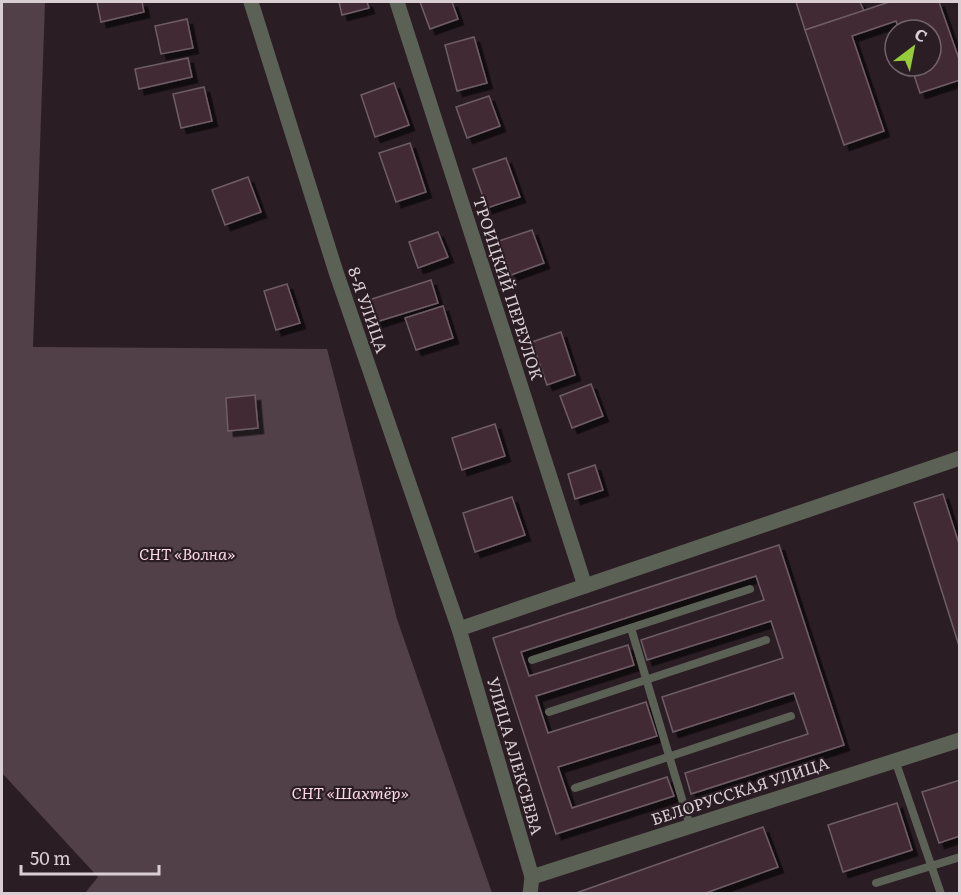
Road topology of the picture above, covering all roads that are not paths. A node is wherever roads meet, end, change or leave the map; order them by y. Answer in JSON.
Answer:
{"nodes":[{"id":1,"x":251,"y":2,"type":"edge"},
{"id":2,"x":397,"y":2,"type":"edge"},
{"id":3,"x":960,"y":458,"type":"edge"},
{"id":4,"x":585,"y":586,"type":"junction"},
{"id":5,"x":750,"y":589,"type":"dead end"},
{"id":6,"x":631,"y":628,"type":"junction"},
{"id":7,"x":459,"y":629,"type":"junction"},
{"id":8,"x":766,"y":640,"type":"dead end"},
{"id":9,"x":532,"y":660,"type":"dead end"},
{"id":10,"x":646,"y":680,"type":"junction"},
{"id":11,"x":549,"y":712,"type":"dead end"},
{"id":12,"x":791,"y":716,"type":"dead end"},
{"id":13,"x":960,"y":740,"type":"edge"},
{"id":14,"x":669,"y":757,"type":"junction"},
{"id":15,"x":895,"y":760,"type":"junction"},
{"id":16,"x":576,"y":788,"type":"dead end"},
{"id":17,"x":690,"y":826,"type":"junction"},
{"id":18,"x":960,"y":857,"type":"edge"},
{"id":19,"x":931,"y":866,"type":"junction"},
{"id":20,"x":532,"y":877,"type":"junction"},
{"id":21,"x":876,"y":883,"type":"dead end"},
{"id":22,"x":530,"y":894,"type":"edge"},
{"id":23,"x":941,"y":894,"type":"edge"}],
"edges":[{"from":1,"to":7,"type":"street","name":"8-Я УЛИЦА"},
{"from":2,"to":4,"type":"street","name":"ТРОИЦКИЙ ПЕРЕУЛОК"},
{"from":3,"to":4,"type":"street"},
{"from":4,"to":7,"type":"street"},
{"from":5,"to":6,"type":"lane"},
{"from":6,"to":9,"type":"lane"},
{"from":6,"to":10,"type":"lane"},
{"from":7,"to":20,"type":"street","name":"УЛИЦА АЛЕКСЕЕВА"},
{"from":8,"to":10,"type":"lane"},
{"from":10,"to":11,"type":"lane"},
{"from":10,"to":14,"type":"lane"},
{"from":12,"to":14,"type":"lane"},
{"from":13,"to":15,"type":"street","name":"БЕЛОРУССКАЯ УЛИЦА"},
{"from":14,"to":16,"type":"lane"},
{"from":14,"to":17,"type":"lane"},
{"from":15,"to":17,"type":"street","name":"БЕЛОРУССКАЯ УЛИЦА"},
{"from":15,"to":19,"type":"lane"},
{"from":17,"to":20,"type":"street","name":"БЕЛОРУССКАЯ УЛИЦА"},
{"from":18,"to":19,"type":"lane"},
{"from":19,"to":21,"type":"lane"},
{"from":19,"to":23,"type":"lane"},
{"from":20,"to":22,"type":"street","name":"УЛИЦА АЛЕКСЕЕВА"}]}
